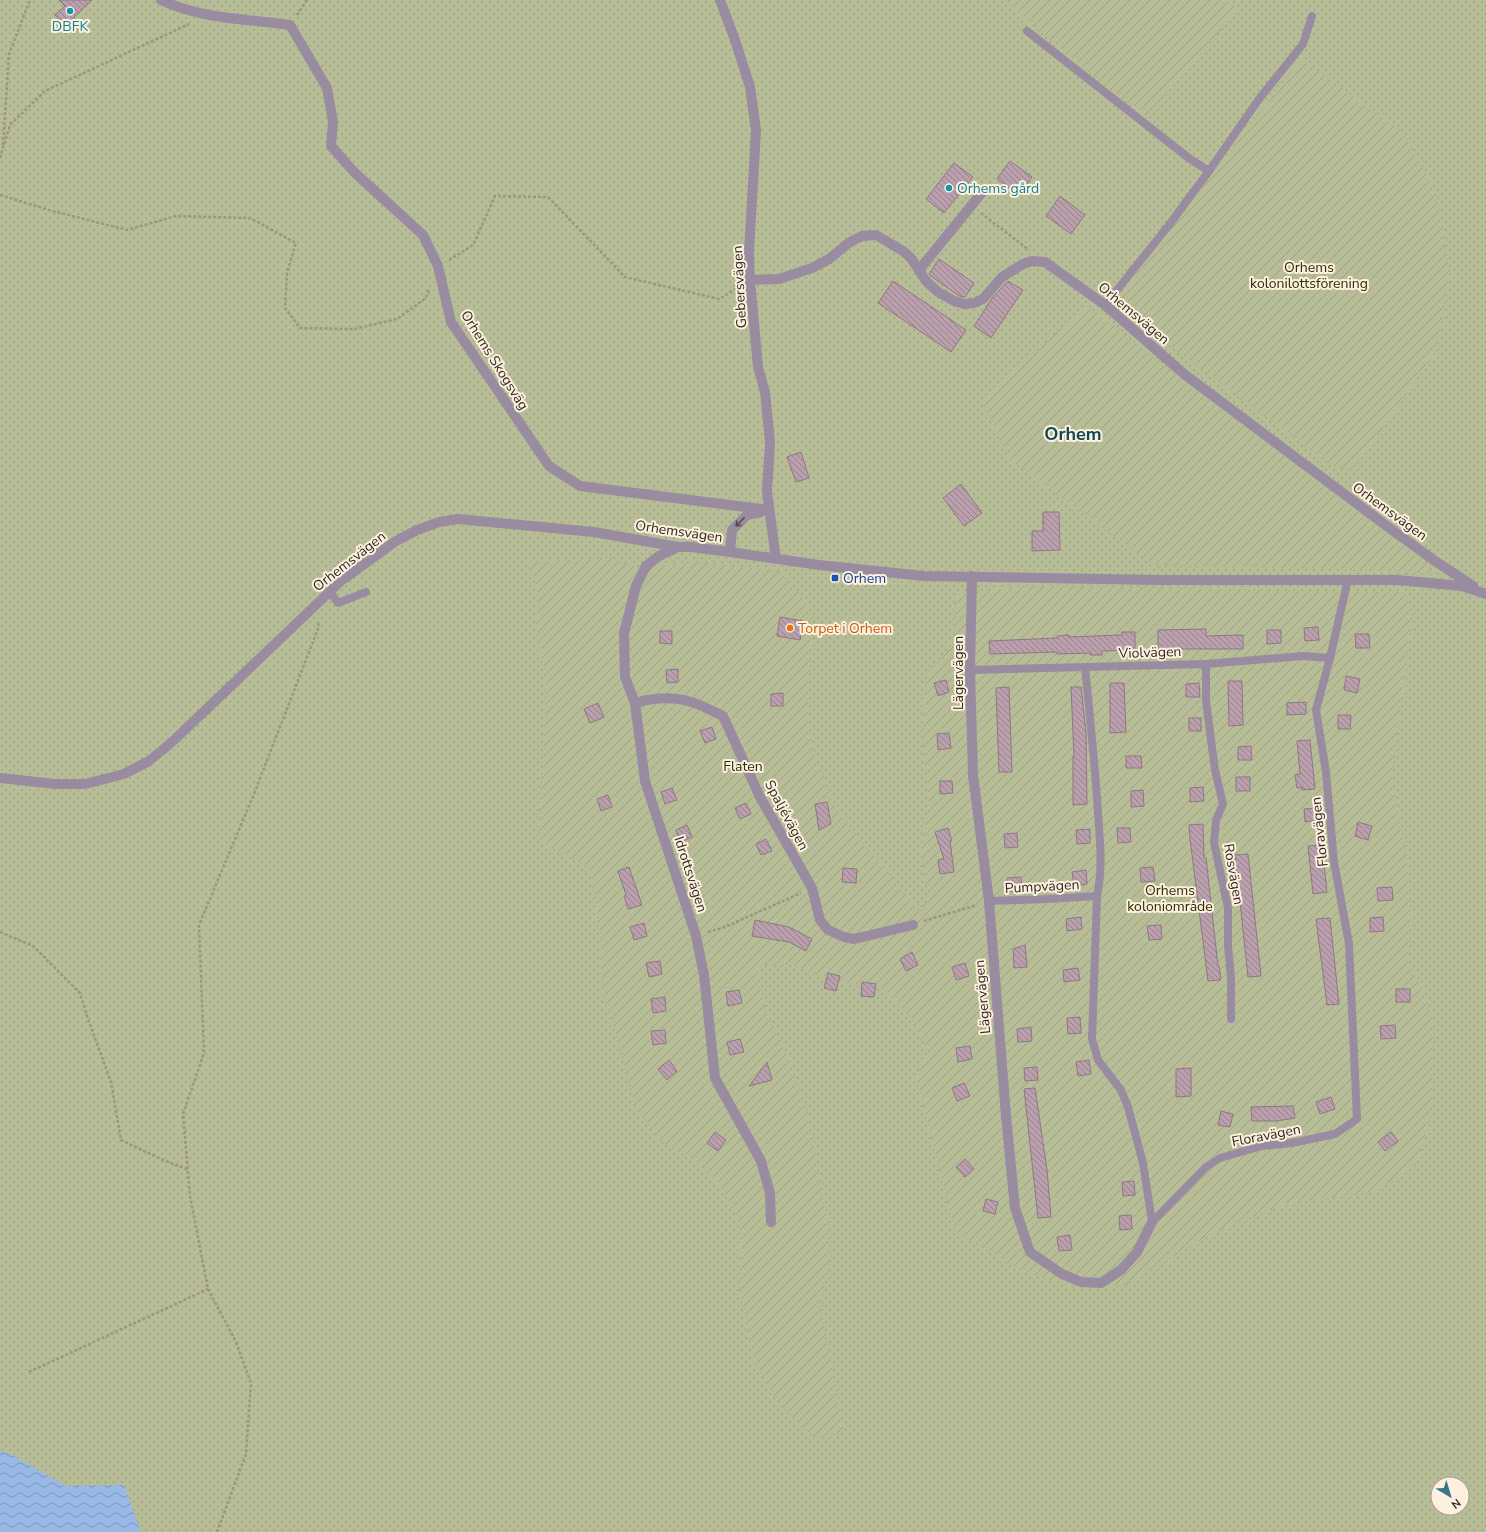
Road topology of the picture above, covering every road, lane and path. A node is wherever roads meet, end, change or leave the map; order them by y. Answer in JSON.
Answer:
{"nodes":[{"id":1,"x":30,"y":0,"type":"edge"},
{"id":2,"x":161,"y":0,"type":"edge"},
{"id":3,"x":307,"y":0,"type":"edge"},
{"id":4,"x":720,"y":0,"type":"edge"},
{"id":5,"x":208,"y":15,"type":"junction"},
{"id":6,"x":1312,"y":16,"type":"dead end"},
{"id":7,"x":290,"y":25,"type":"junction"},
{"id":8,"x":1027,"y":31,"type":"dead end"},
{"id":9,"x":3,"y":150,"type":"junction"},
{"id":10,"x":0,"y":158,"type":"edge"},
{"id":11,"x":1209,"y":171,"type":"junction"},
{"id":12,"x":984,"y":190,"type":"dead end"},
{"id":13,"x":0,"y":195,"type":"edge"},
{"id":14,"x":971,"y":205,"type":"junction"},
{"id":15,"x":1045,"y":262,"type":"junction"},
{"id":16,"x":438,"y":266,"type":"junction"},
{"id":17,"x":919,"y":270,"type":"junction"},
{"id":18,"x":750,"y":280,"type":"junction"},
{"id":19,"x":1105,"y":305,"type":"junction"},
{"id":20,"x":769,"y":510,"type":"junction"},
{"id":21,"x":678,"y":547,"type":"junction"},
{"id":22,"x":730,"y":552,"type":"junction"},
{"id":23,"x":776,"y":559,"type":"junction"},
{"id":24,"x":972,"y":576,"type":"junction"},
{"id":25,"x":1348,"y":580,"type":"junction"},
{"id":26,"x":330,"y":592,"type":"junction"},
{"id":27,"x":366,"y":592,"type":"dead end"},
{"id":28,"x":1486,"y":594,"type":"edge"},
{"id":29,"x":311,"y":610,"type":"junction"},
{"id":30,"x":1330,"y":658,"type":"junction"},
{"id":31,"x":1206,"y":664,"type":"junction"},
{"id":32,"x":1085,"y":667,"type":"junction"},
{"id":33,"x":970,"y":670,"type":"junction"},
{"id":34,"x":635,"y":703,"type":"junction"},
{"id":35,"x":0,"y":778,"type":"edge"},
{"id":36,"x":812,"y":888,"type":"junction"},
{"id":37,"x":1097,"y":896,"type":"junction"},
{"id":38,"x":989,"y":901,"type":"junction"},
{"id":39,"x":913,"y":924,"type":"joint"},
{"id":40,"x":0,"y":932,"type":"edge"},
{"id":41,"x":696,"y":936,"type":"junction"},
{"id":42,"x":1231,"y":1019,"type":"dead end"},
{"id":43,"x":188,"y":1170,"type":"junction"},
{"id":44,"x":771,"y":1222,"type":"dead end"},
{"id":45,"x":1152,"y":1222,"type":"junction"},
{"id":46,"x":208,"y":1288,"type":"junction"},
{"id":47,"x":29,"y":1372,"type":"dead end"},
{"id":48,"x":217,"y":1532,"type":"edge"}],
"edges":[{"from":1,"to":9,"type":"path"},
{"from":2,"to":5,"type":"street"},
{"from":3,"to":7,"type":"path"},
{"from":4,"to":18,"type":"street","name":"Gebersvägen"},
{"from":5,"to":7,"type":"street"},
{"from":5,"to":9,"type":"path"},
{"from":6,"to":11,"type":"lane"},
{"from":7,"to":16,"type":"street","name":"Orhems Skogsväg"},
{"from":8,"to":11,"type":"lane"},
{"from":9,"to":10,"type":"path"},
{"from":11,"to":19,"type":"lane"},
{"from":12,"to":14,"type":"street"},
{"from":13,"to":16,"type":"path"},
{"from":14,"to":15,"type":"path"},
{"from":14,"to":17,"type":"street"},
{"from":15,"to":17,"type":"street"},
{"from":15,"to":19,"type":"street","name":"Orhemsvägen"},
{"from":16,"to":18,"type":"path"},
{"from":16,"to":20,"type":"street","name":"Orhems Skogsväg"},
{"from":17,"to":18,"type":"street"},
{"from":18,"to":20,"type":"street","name":"Gebersvägen"},
{"from":19,"to":28,"type":"street","name":"Orhemsvägen"},
{"from":20,"to":22,"type":"street","one_way":true},
{"from":20,"to":23,"type":"street"},
{"from":21,"to":22,"type":"street","name":"Orhemsvägen"},
{"from":21,"to":26,"type":"street","name":"Orhemsvägen"},
{"from":21,"to":34,"type":"street","name":"Idrottsvägen"},
{"from":22,"to":23,"type":"street","name":"Orhemsvägen"},
{"from":23,"to":24,"type":"street","name":"Orhemsvägen"},
{"from":24,"to":25,"type":"street","name":"Orhemsvägen"},
{"from":24,"to":33,"type":"street","name":"Lägervägen"},
{"from":25,"to":28,"type":"street","name":"Orhemsvägen"},
{"from":25,"to":30,"type":"lane","name":"Floravägen"},
{"from":26,"to":27,"type":"lane"},
{"from":26,"to":29,"type":"street","name":"Orhemsvägen"},
{"from":29,"to":35,"type":"street","name":"Orhemsvägen"},
{"from":29,"to":43,"type":"path"},
{"from":30,"to":31,"type":"lane","name":"Violvägen"},
{"from":30,"to":45,"type":"lane","name":"Floravägen"},
{"from":31,"to":32,"type":"lane","name":"Violvägen"},
{"from":31,"to":42,"type":"lane","name":"Rosvägen"},
{"from":32,"to":33,"type":"lane","name":"Violvägen"},
{"from":32,"to":37,"type":"lane"},
{"from":33,"to":38,"type":"street","name":"Lägervägen"},
{"from":34,"to":36,"type":"street","name":"Spaljévägen"},
{"from":34,"to":41,"type":"street","name":"Idrottsvägen"},
{"from":36,"to":39,"type":"street","name":"Spaljévägen"},
{"from":36,"to":41,"type":"path"},
{"from":37,"to":38,"type":"lane","name":"Pumpvägen"},
{"from":37,"to":45,"type":"lane"},
{"from":38,"to":39,"type":"path"},
{"from":38,"to":45,"type":"street","name":"Lägervägen"},
{"from":40,"to":43,"type":"path"},
{"from":41,"to":44,"type":"street","name":"Idrottsvägen"},
{"from":43,"to":46,"type":"path"},
{"from":46,"to":47,"type":"path"},
{"from":46,"to":48,"type":"path"}]}
